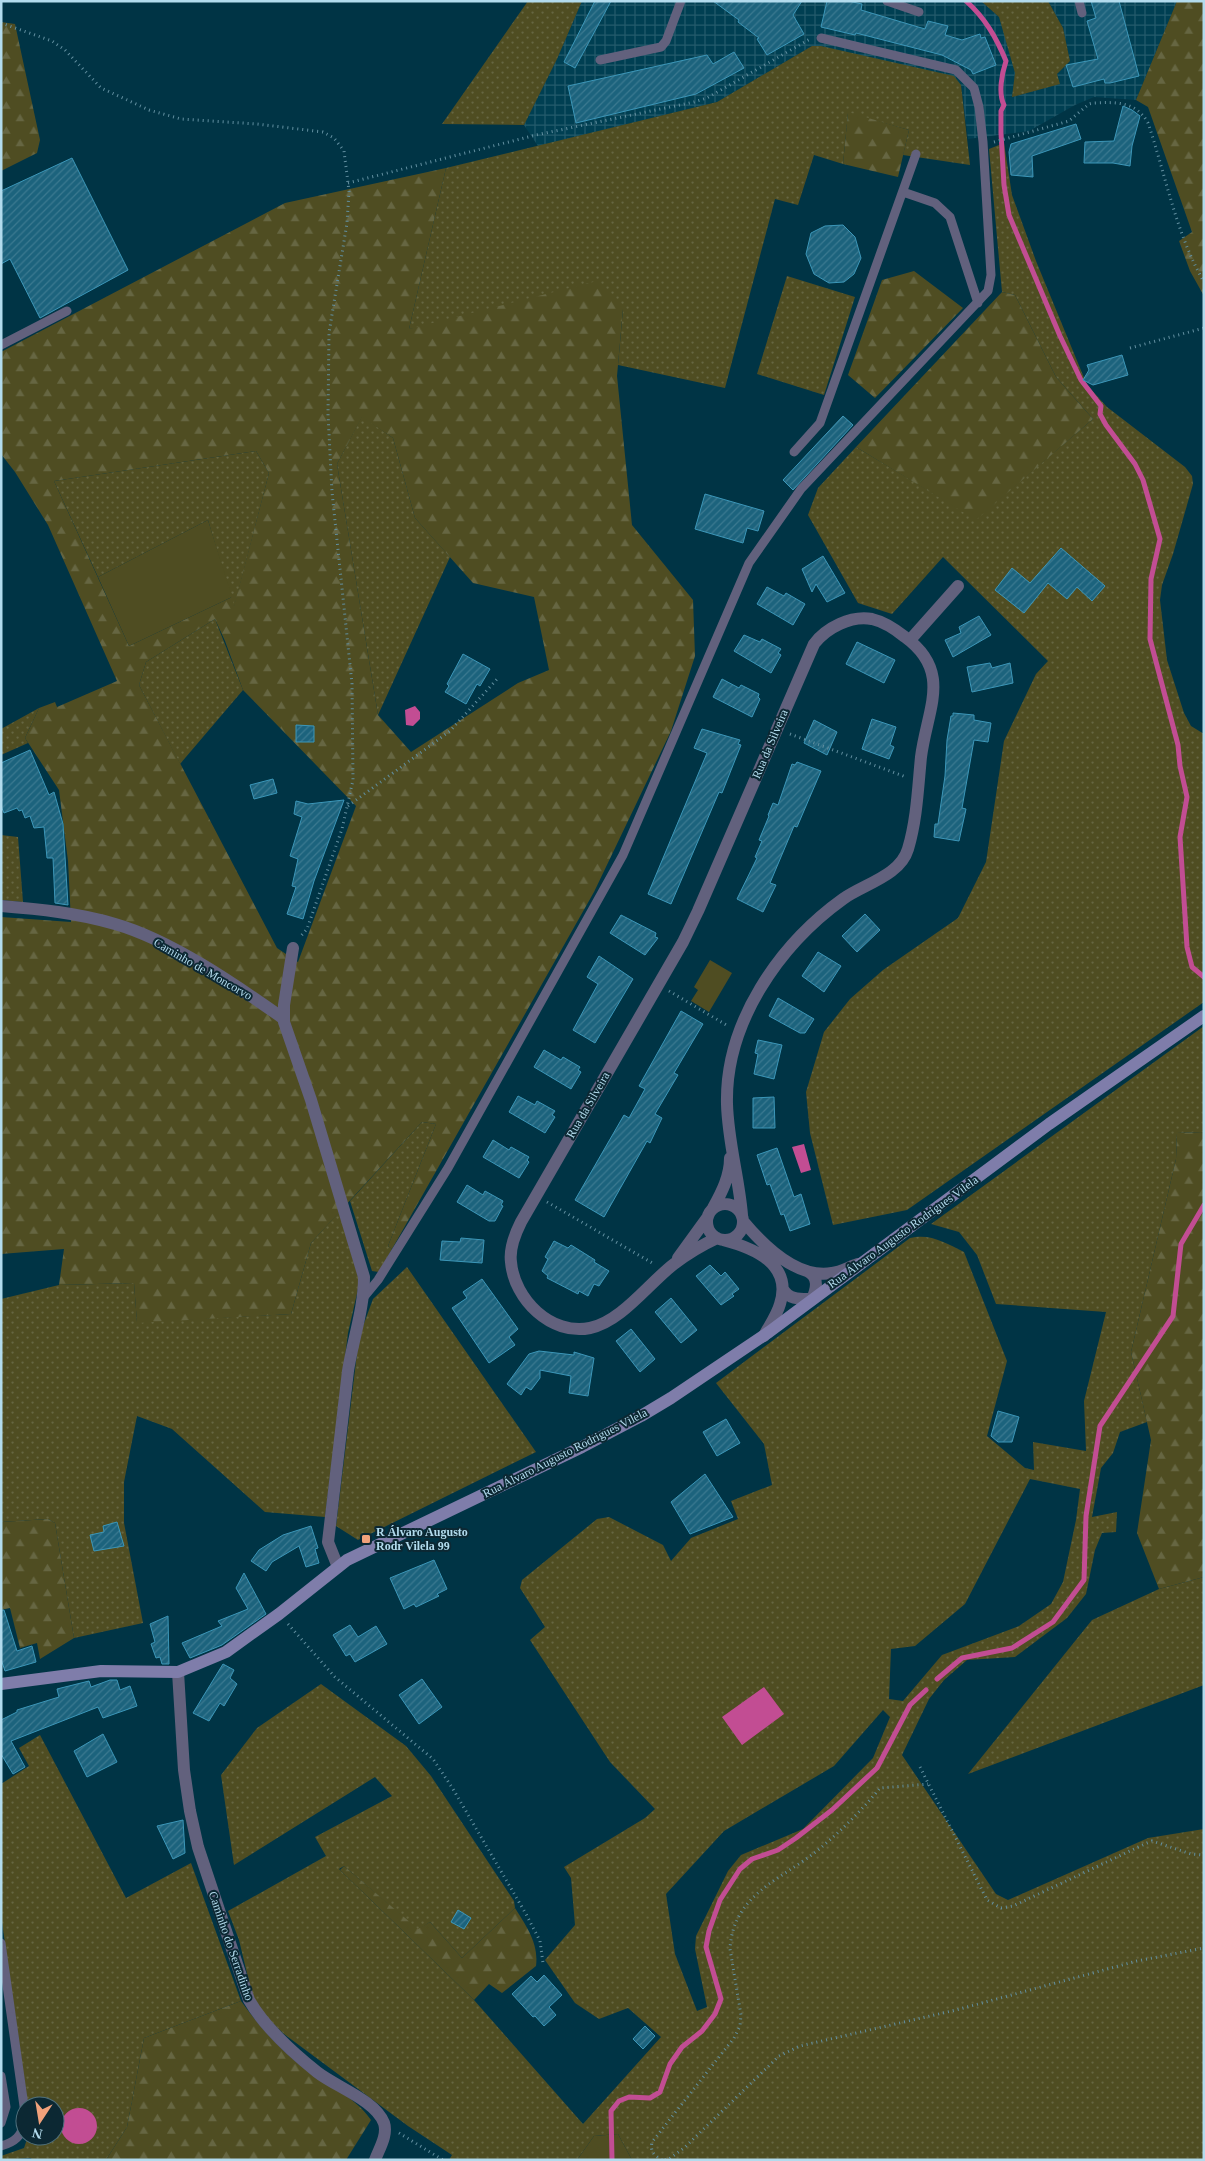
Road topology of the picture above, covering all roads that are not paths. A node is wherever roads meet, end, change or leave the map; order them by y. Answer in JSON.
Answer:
{"nodes":[{"id":1,"x":681,"y":1,"type":"edge"},
{"id":2,"x":887,"y":1,"type":"edge"},
{"id":3,"x":1079,"y":1,"type":"edge"},
{"id":4,"x":919,"y":12,"type":"dead end"},
{"id":5,"x":1082,"y":13,"type":"dead end"},
{"id":6,"x":821,"y":38,"type":"road end"},
{"id":7,"x":600,"y":60,"type":"dead end"},
{"id":8,"x":916,"y":154,"type":"dead end"},
{"id":9,"x":903,"y":192,"type":"junction"},
{"id":10,"x":978,"y":303,"type":"junction"},
{"id":11,"x":67,"y":311,"type":"dead end"},
{"id":12,"x":1,"y":345,"type":"edge"},
{"id":13,"x":794,"y":452,"type":"dead end"},
{"id":14,"x":958,"y":586,"type":"dead end"},
{"id":15,"x":910,"y":640,"type":"junction"},
{"id":16,"x":1,"y":906,"type":"edge"},
{"id":17,"x":293,"y":948,"type":"road end"},
{"id":18,"x":1204,"y":1016,"type":"edge"},
{"id":19,"x":284,"y":1020,"type":"junction"},
{"id":20,"x":732,"y":1146,"type":"junction"},
{"id":21,"x":710,"y":1213,"type":"junction"},
{"id":22,"x":743,"y":1218,"type":"junction"},
{"id":23,"x":720,"y":1239,"type":"junction"},
{"id":24,"x":862,"y":1263,"type":"junction"},
{"id":25,"x":797,"y":1267,"type":"junction"},
{"id":26,"x":669,"y":1268,"type":"junction"},
{"id":27,"x":782,"y":1289,"type":"junction"},
{"id":28,"x":364,"y":1297,"type":"junction"},
{"id":29,"x":812,"y":1299,"type":"junction"},
{"id":30,"x":764,"y":1336,"type":"junction"},
{"id":31,"x":338,"y":1567,"type":"junction"},
{"id":32,"x":178,"y":1672,"type":"junction"},
{"id":33,"x":1,"y":1684,"type":"edge"},
{"id":34,"x":1,"y":1943,"type":"edge"},
{"id":35,"x":1,"y":2076,"type":"edge"},
{"id":36,"x":23,"y":2096,"type":"edge"},
{"id":37,"x":1,"y":2123,"type":"edge"},
{"id":38,"x":15,"y":2141,"type":"edge"},
{"id":39,"x":1,"y":2146,"type":"edge"},
{"id":40,"x":374,"y":2160,"type":"edge"}],
"edges":[{"from":1,"to":7,"type":"lane"},
{"from":2,"to":4,"type":"lane"},
{"from":3,"to":5,"type":"lane"},
{"from":6,"to":10,"type":"lane"},
{"from":8,"to":9,"type":"lane"},
{"from":9,"to":10,"type":"lane"},
{"from":9,"to":13,"type":"lane"},
{"from":10,"to":28,"type":"lane"},
{"from":11,"to":12,"type":"lane"},
{"from":14,"to":15,"type":"street"},
{"from":15,"to":20,"type":"street","name":"Rua da Silveira"},
{"from":15,"to":26,"type":"street","name":"Rua da Silveira"},
{"from":16,"to":19,"type":"street","name":"Caminho de Moncorvo"},
{"from":17,"to":19,"type":"street"},
{"from":18,"to":24,"type":"main road","name":"Rua Álvaro Augusto Rodrigues Vilela"},
{"from":19,"to":28,"type":"street"},
{"from":20,"to":21,"type":"street","name":"Rua da Silveira"},
{"from":20,"to":22,"type":"street","name":"Rua da Silveira"},
{"from":21,"to":22,"type":"street"},
{"from":21,"to":23,"type":"street"},
{"from":21,"to":26,"type":"street","name":"Rua da Silveira"},
{"from":22,"to":23,"type":"street","name":"Rua da Silveira"},
{"from":22,"to":25,"type":"street"},
{"from":23,"to":26,"type":"street","name":"Rua da Silveira"},
{"from":23,"to":27,"type":"street"},
{"from":24,"to":25,"type":"street"},
{"from":24,"to":29,"type":"main road","name":"Rua Álvaro Augusto Rodrigues Vilela"},
{"from":25,"to":29,"type":"street"},
{"from":27,"to":29,"type":"street"},
{"from":27,"to":30,"type":"street"},
{"from":28,"to":31,"type":"street"},
{"from":29,"to":30,"type":"main road","name":"Rua Álvaro Augusto Rodrigues Vilela"},
{"from":30,"to":31,"type":"main road","name":"Rua Álvaro Augusto Rodrigues Vilela"},
{"from":31,"to":32,"type":"main road","name":"Rua Álvaro Augusto Rodrigues Vilela"},
{"from":32,"to":33,"type":"main road","name":"Rua Álvaro Augusto Rodrigues Vilela"},
{"from":32,"to":40,"type":"street","name":"Caminho do Serradinho"},
{"from":34,"to":36,"type":"lane"},
{"from":35,"to":37,"type":"lane"},
{"from":38,"to":39,"type":"lane"}]}
